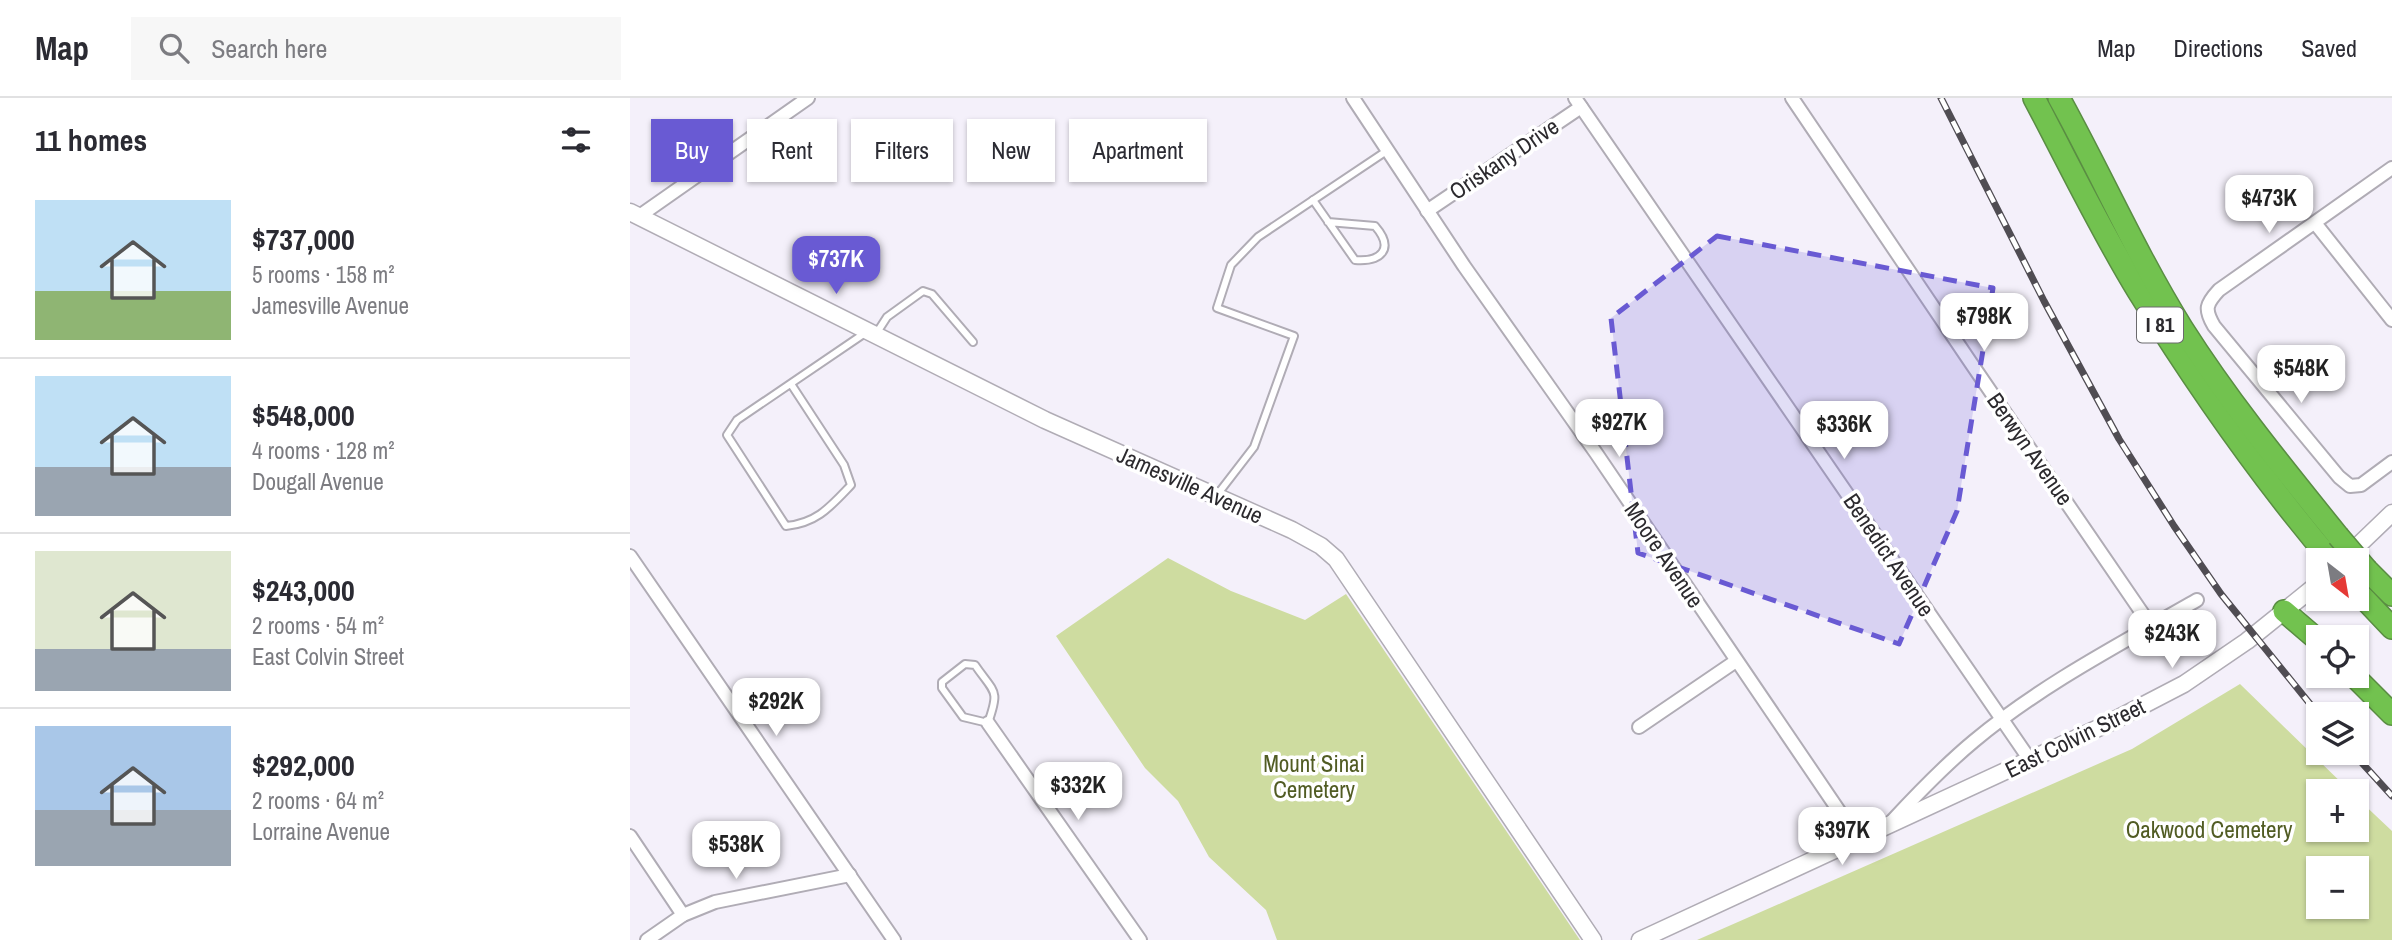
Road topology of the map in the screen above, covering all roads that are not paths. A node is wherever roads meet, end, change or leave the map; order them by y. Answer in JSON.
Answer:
{"nodes":[{"id":1,"x":808,"y":98,"type":"edge"},
{"id":2,"x":1353,"y":98,"type":"edge"},
{"id":3,"x":1792,"y":98,"type":"edge"},
{"id":4,"x":2034,"y":98,"type":"edge"},
{"id":5,"x":2059,"y":98,"type":"edge"},
{"id":6,"x":2065,"y":98,"type":"edge"},
{"id":7,"x":1578,"y":102,"type":"edge"},
{"id":8,"x":2084,"y":145,"type":"junction"},
{"id":9,"x":1388,"y":150,"type":"junction"},
{"id":10,"x":2392,"y":168,"type":"edge"},
{"id":11,"x":1313,"y":200,"type":"junction"},
{"id":12,"x":1427,"y":211,"type":"junction"},
{"id":13,"x":634,"y":215,"type":"edge"},
{"id":14,"x":1328,"y":222,"type":"junction"},
{"id":15,"x":2315,"y":223,"type":"junction"},
{"id":16,"x":2392,"y":320,"type":"edge"},
{"id":17,"x":871,"y":334,"type":"junction"},
{"id":18,"x":973,"y":342,"type":"dead end"},
{"id":19,"x":791,"y":384,"type":"junction"},
{"id":20,"x":2392,"y":462,"type":"edge"},
{"id":21,"x":1216,"y":497,"type":"junction"},
{"id":22,"x":2392,"y":513,"type":"edge"},
{"id":23,"x":2321,"y":548,"type":"edge"},
{"id":24,"x":2356,"y":548,"type":"edge"},
{"id":25,"x":630,"y":556,"type":"edge"},
{"id":26,"x":2306,"y":593,"type":"edge"},
{"id":27,"x":2392,"y":595,"type":"edge"},
{"id":28,"x":2197,"y":600,"type":"dead end"},
{"id":29,"x":2370,"y":605,"type":"edge"},
{"id":30,"x":2284,"y":611,"type":"junction"},
{"id":31,"x":2151,"y":626,"type":"junction"},
{"id":32,"x":2392,"y":628,"type":"edge"},
{"id":33,"x":2306,"y":630,"type":"edge"},
{"id":34,"x":1736,"y":661,"type":"junction"},
{"id":35,"x":2366,"y":688,"type":"edge"},
{"id":36,"x":2392,"y":714,"type":"edge"},
{"id":37,"x":2002,"y":720,"type":"junction"},
{"id":38,"x":988,"y":723,"type":"junction"},
{"id":39,"x":1639,"y":727,"type":"dead end"},
{"id":40,"x":2030,"y":760,"type":"junction"},
{"id":41,"x":1888,"y":825,"type":"junction"},
{"id":42,"x":630,"y":836,"type":"edge"},
{"id":43,"x":1858,"y":839,"type":"junction"},
{"id":44,"x":850,"y":876,"type":"junction"},
{"id":45,"x":683,"y":915,"type":"junction"},
{"id":46,"x":647,"y":940,"type":"edge"},
{"id":47,"x":894,"y":940,"type":"edge"},
{"id":48,"x":1140,"y":940,"type":"edge"},
{"id":49,"x":1593,"y":940,"type":"edge"},
{"id":50,"x":1640,"y":940,"type":"edge"}],
"edges":[{"from":1,"to":13,"type":"street"},
{"from":2,"to":9,"type":"street","name":"Moore Avenue"},
{"from":3,"to":31,"type":"street","name":"Berwyn Avenue"},
{"from":4,"to":23,"type":"highway","number":"I 81"},
{"from":5,"to":8,"type":"highway","number":"I 81"},
{"from":6,"to":8,"type":"highway"},
{"from":7,"to":12,"type":"street","name":"Oriskany Drive"},
{"from":7,"to":37,"type":"street","name":"Benedict Avenue"},
{"from":8,"to":27,"type":"highway","number":"I 81","bridge":true},
{"from":9,"to":11,"type":"lane"},
{"from":9,"to":12,"type":"street","name":"Moore Avenue"},
{"from":10,"to":15,"type":"street"},
{"from":11,"to":14,"type":"lane"},
{"from":11,"to":21,"type":"lane"},
{"from":12,"to":34,"type":"street","name":"Moore Avenue"},
{"from":13,"to":17,"type":"street","name":"Jamesville Avenue"},
{"from":14,"to":14,"type":"lane"},
{"from":15,"to":16,"type":"street"},
{"from":15,"to":20,"type":"street"},
{"from":17,"to":18,"type":"lane"},
{"from":17,"to":19,"type":"lane"},
{"from":17,"to":21,"type":"street","name":"Jamesville Avenue"},
{"from":19,"to":19,"type":"lane"},
{"from":21,"to":49,"type":"street","name":"Jamesville Avenue"},
{"from":22,"to":24,"type":"street"},
{"from":25,"to":44,"type":"street"},
{"from":26,"to":30,"type":"street","name":"East Colvin Street"},
{"from":28,"to":31,"type":"street","name":"East Colvin Street"},
{"from":29,"to":32,"type":"highway"},
{"from":30,"to":33,"type":"highway"},
{"from":30,"to":40,"type":"street","name":"East Colvin Street"},
{"from":31,"to":37,"type":"street","name":"East Colvin Street"},
{"from":34,"to":39,"type":"street"},
{"from":34,"to":43,"type":"street","name":"Moore Avenue"},
{"from":35,"to":36,"type":"highway"},
{"from":37,"to":40,"type":"street","name":"Benedict Avenue"},
{"from":37,"to":41,"type":"street","name":"East Colvin Street"},
{"from":38,"to":38,"type":"lane"},
{"from":38,"to":48,"type":"street"},
{"from":40,"to":41,"type":"street","name":"East Colvin Street"},
{"from":41,"to":43,"type":"street","name":"East Colvin Street"},
{"from":42,"to":45,"type":"street"},
{"from":43,"to":50,"type":"street","name":"East Colvin Street"},
{"from":44,"to":45,"type":"street"},
{"from":44,"to":47,"type":"street"},
{"from":45,"to":46,"type":"street"}]}
